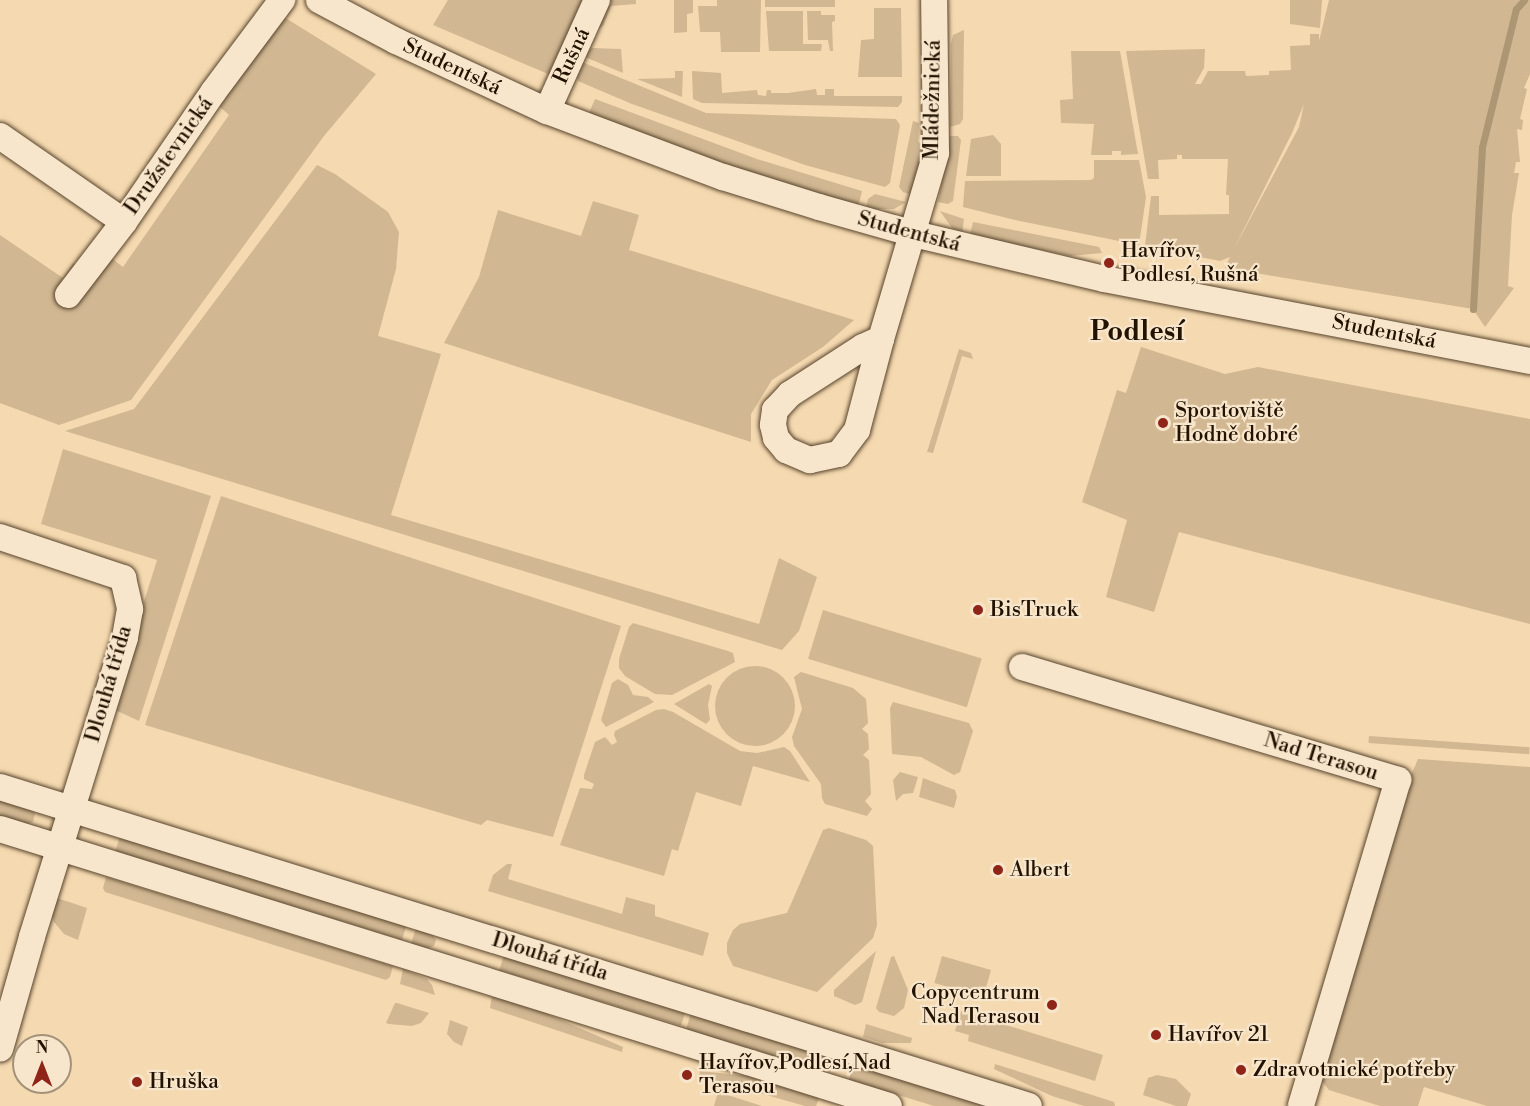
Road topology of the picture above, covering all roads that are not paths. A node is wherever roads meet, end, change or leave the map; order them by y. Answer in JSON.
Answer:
{"nodes":[{"id":1,"x":282,"y":0,"type":"edge"},
{"id":2,"x":319,"y":0,"type":"edge"},
{"id":3,"x":597,"y":0,"type":"edge"},
{"id":4,"x":934,"y":9,"type":"edge"},
{"id":5,"x":547,"y":111,"type":"junction"},
{"id":6,"x":0,"y":136,"type":"edge"},
{"id":7,"x":124,"y":222,"type":"junction"},
{"id":8,"x":914,"y":234,"type":"junction"},
{"id":9,"x":68,"y":295,"type":"dead end"},
{"id":10,"x":881,"y":339,"type":"junction"},
{"id":11,"x":1530,"y":361,"type":"edge"},
{"id":12,"x":0,"y":537,"type":"edge"},
{"id":13,"x":1022,"y":667,"type":"dead end"},
{"id":14,"x":0,"y":787,"type":"edge"},
{"id":15,"x":72,"y":809,"type":"junction"},
{"id":16,"x":0,"y":830,"type":"edge"},
{"id":17,"x":59,"y":848,"type":"junction"},
{"id":18,"x":0,"y":1049,"type":"edge"},
{"id":19,"x":889,"y":1106,"type":"edge"},
{"id":20,"x":1029,"y":1106,"type":"edge"},
{"id":21,"x":1302,"y":1106,"type":"edge"}],
"edges":[{"from":1,"to":7,"type":"street","name":"Družstevnická"},
{"from":2,"to":5,"type":"street","name":"Studentská"},
{"from":3,"to":5,"type":"street","name":"Rušná"},
{"from":4,"to":8,"type":"street","name":"Mládežnická"},
{"from":5,"to":8,"type":"street","name":"Studentská"},
{"from":6,"to":7,"type":"street","name":"Družstevnická"},
{"from":7,"to":9,"type":"street"},
{"from":8,"to":10,"type":"street","name":"Mládežnická"},
{"from":8,"to":11,"type":"street","name":"Studentská"},
{"from":10,"to":10,"type":"street","name":"Mládežnická"},
{"from":12,"to":15,"type":"street","name":"Dlouhá třída"},
{"from":13,"to":21,"type":"street","name":"Nad Terasou"},
{"from":14,"to":15,"type":"street","name":"Dlouhá třída"},
{"from":15,"to":17,"type":"street"},
{"from":15,"to":20,"type":"street","name":"Dlouhá třída"},
{"from":16,"to":17,"type":"street","name":"Dlouhá třída"},
{"from":17,"to":18,"type":"street"},
{"from":17,"to":19,"type":"street","name":"Dlouhá třída"}]}
